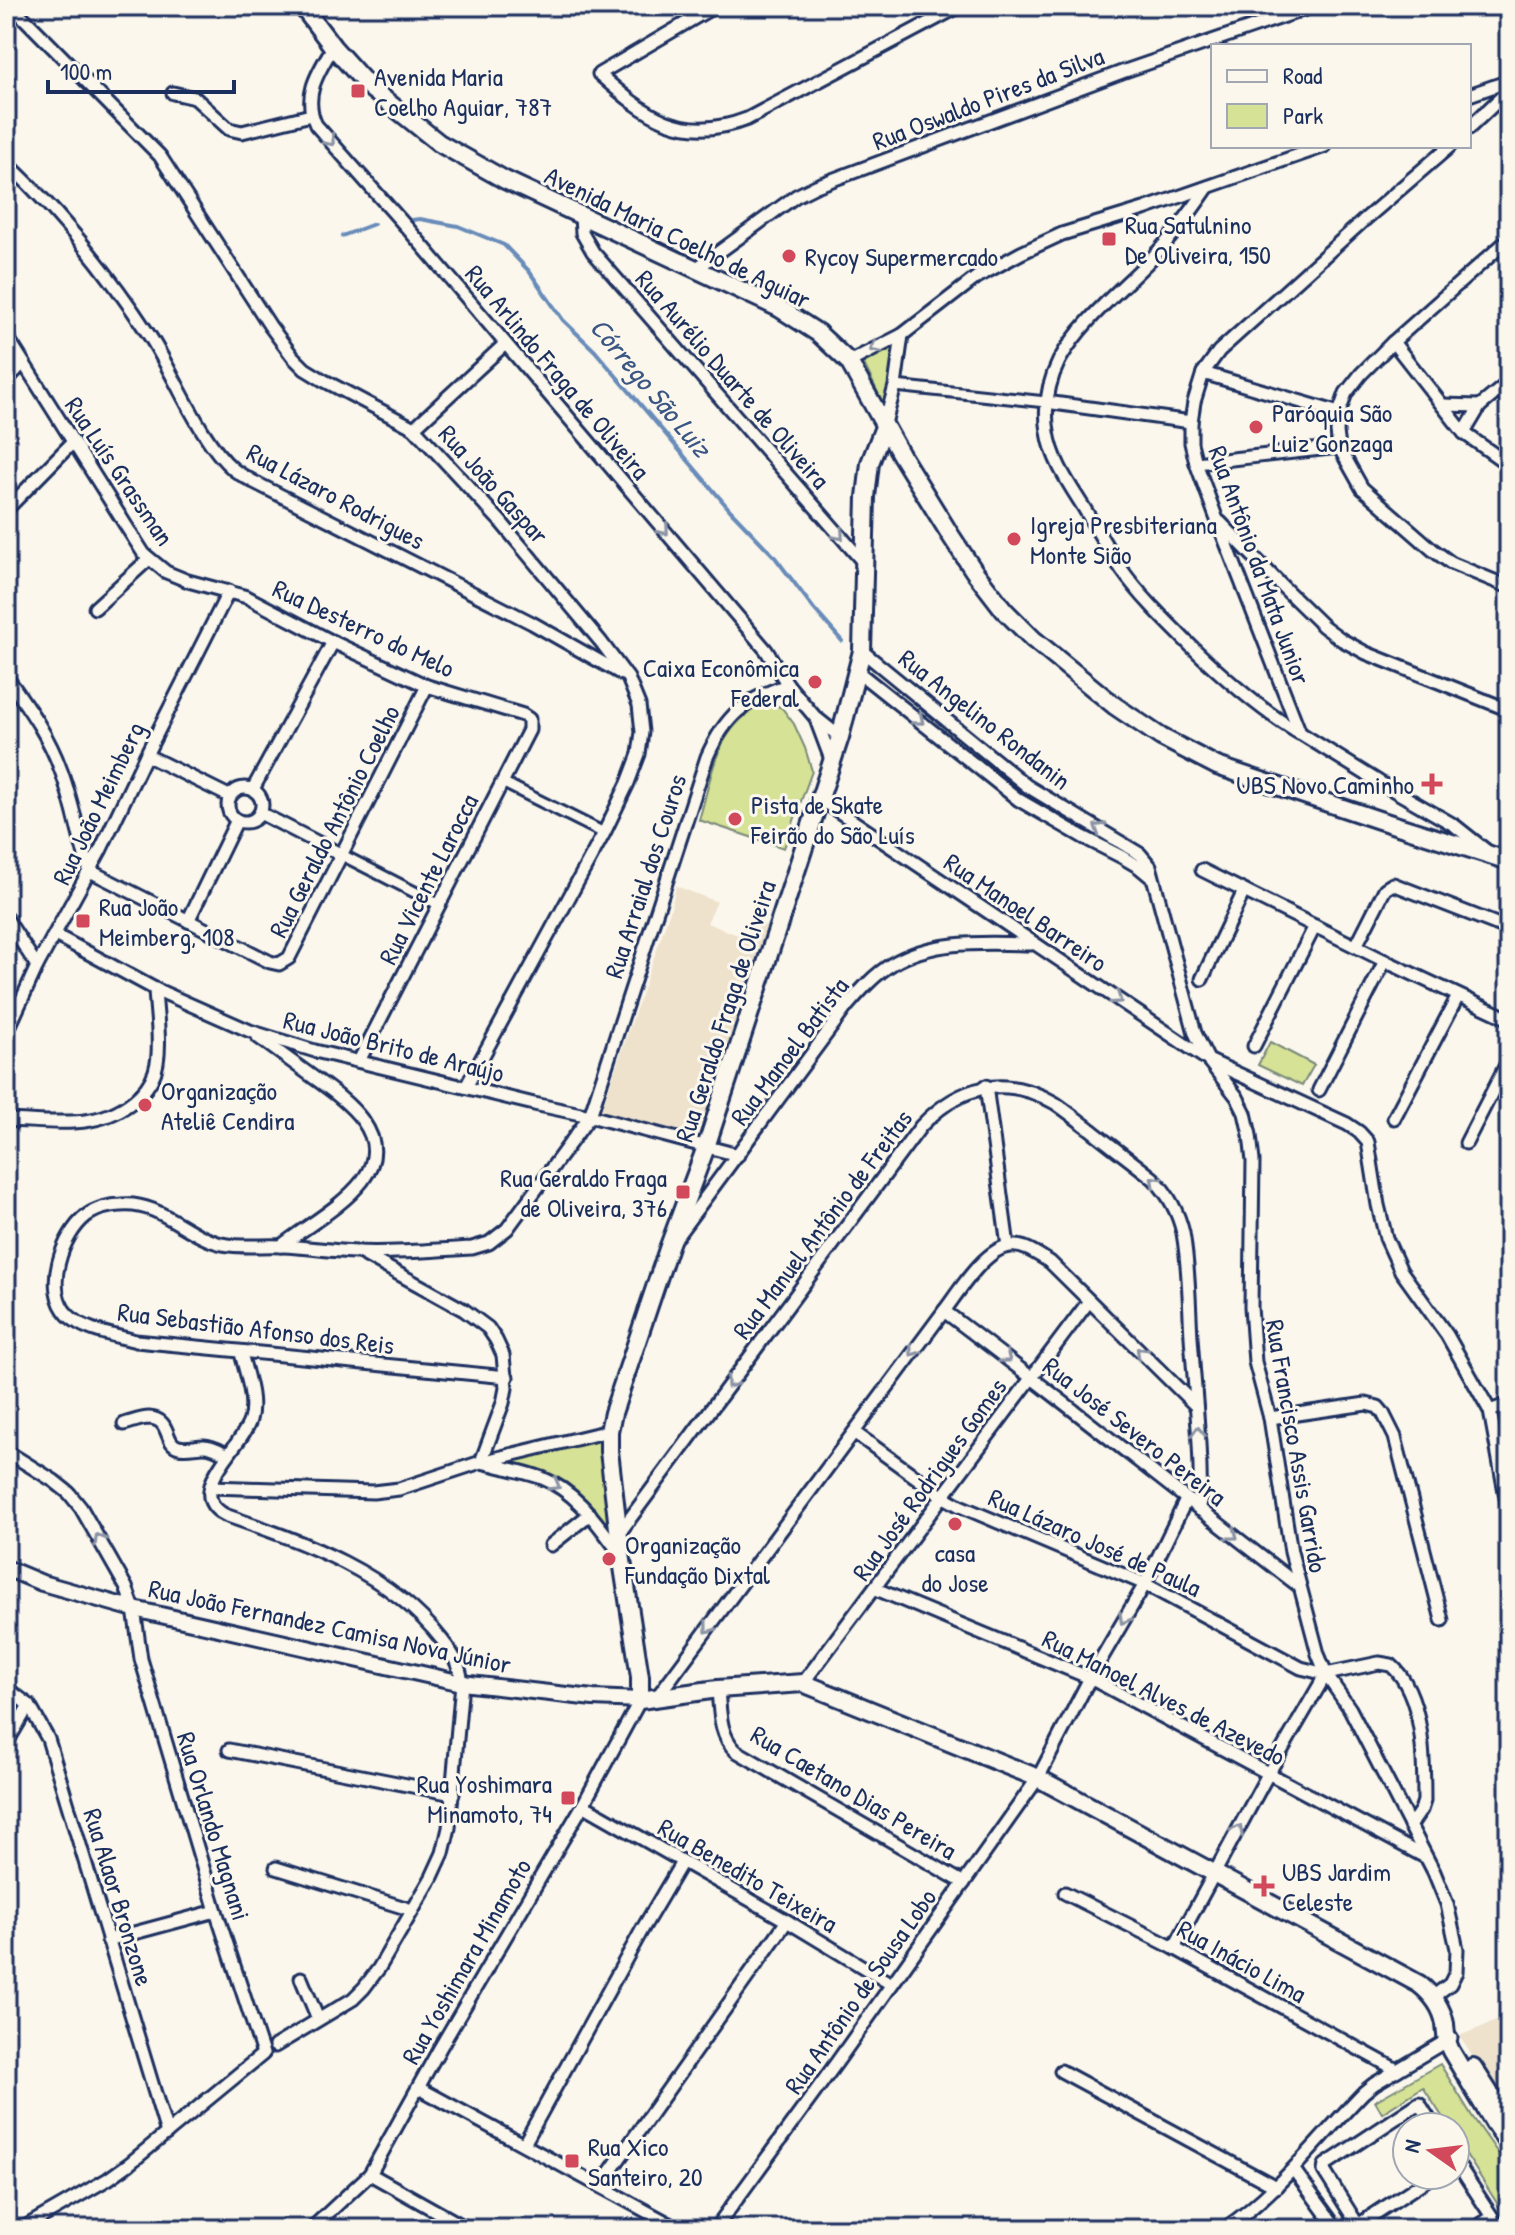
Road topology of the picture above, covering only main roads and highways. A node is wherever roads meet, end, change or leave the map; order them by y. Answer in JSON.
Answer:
{"nodes":[{"id":1,"x":302,"y":6,"type":"edge"},
{"id":2,"x":884,"y":427,"type":"junction"},
{"id":3,"x":1502,"y":859,"type":"edge"},
{"id":4,"x":640,"y":1700,"type":"joint"},
{"id":5,"x":1448,"y":2034,"type":"junction"},
{"id":6,"x":1509,"y":2123,"type":"edge"},
{"id":7,"x":1509,"y":2144,"type":"edge"}],
"edges":[{"from":1,"to":2,"type":"main road","name":"Avenida Maria Coelho de Aguiar"},
{"from":2,"to":3,"type":"main road","name":"Avenida Maria Coelho de Aguiar"},
{"from":2,"to":4,"type":"main road","name":"Rua Geraldo Fraga de Oliveira"},
{"from":4,"to":5,"type":"main road","name":"Rua João Fernandez Camisa Nova Júnior"},
{"from":5,"to":6,"type":"main road"},
{"from":5,"to":7,"type":"main road"}]}
